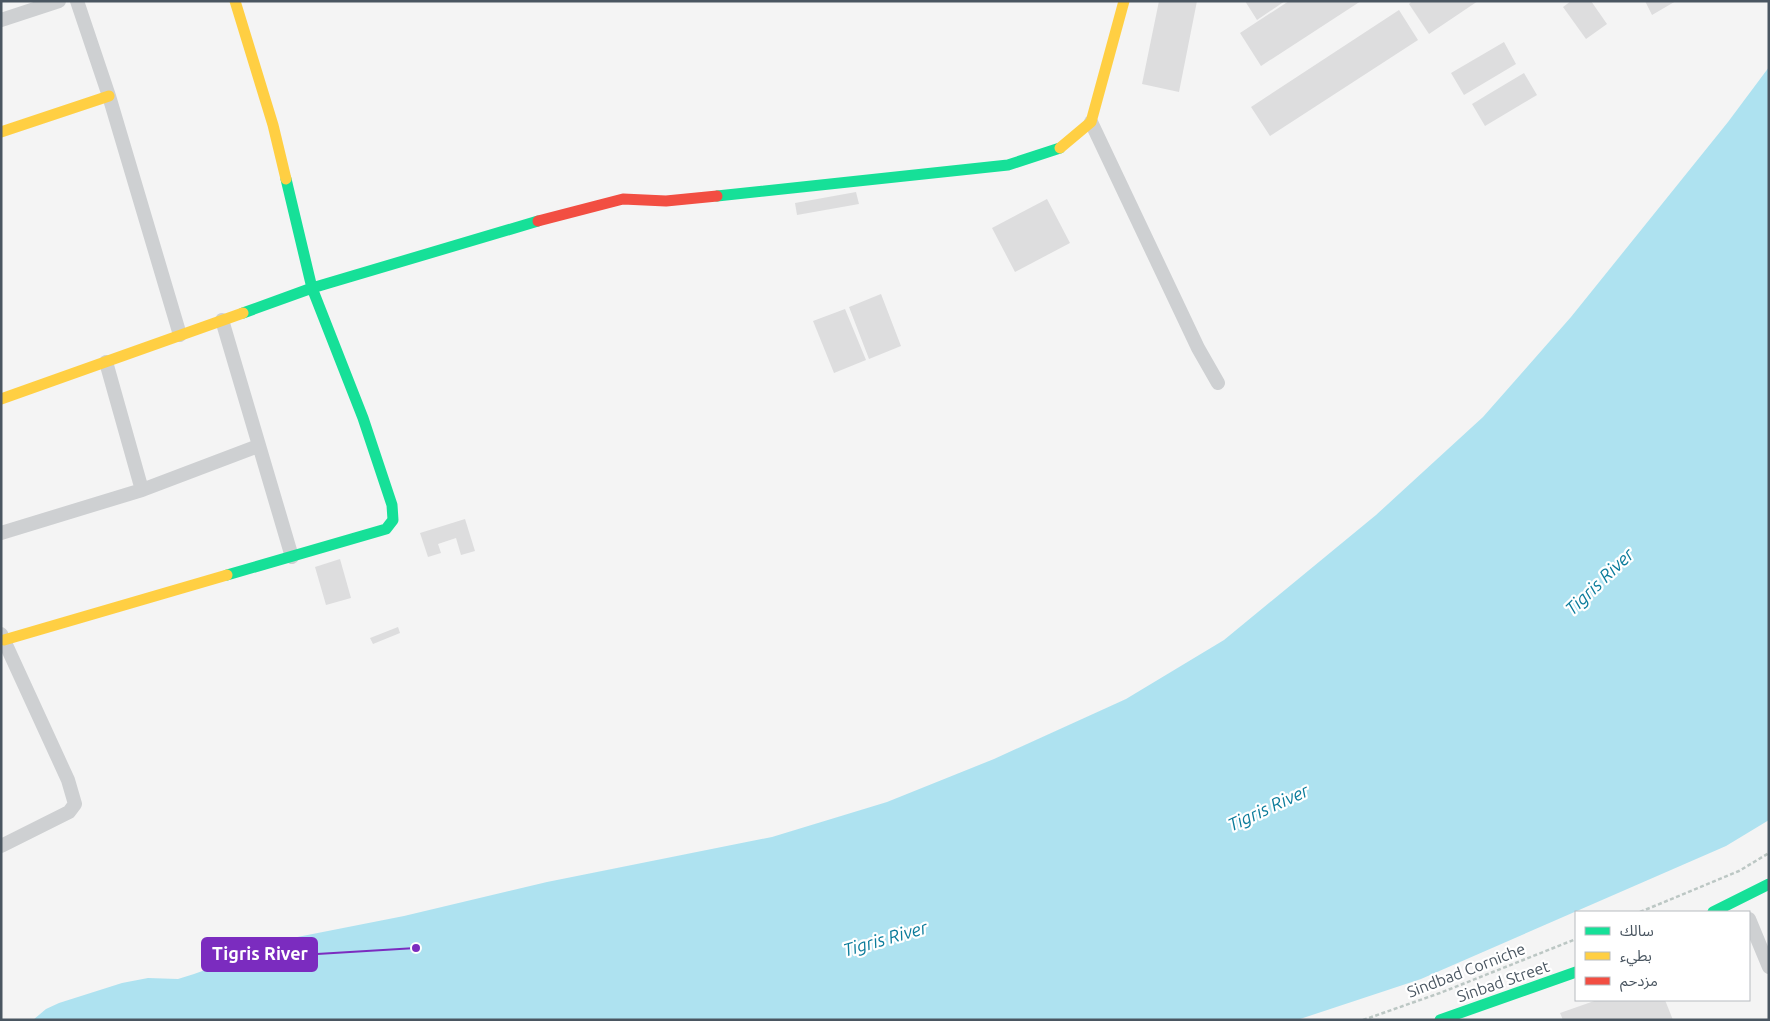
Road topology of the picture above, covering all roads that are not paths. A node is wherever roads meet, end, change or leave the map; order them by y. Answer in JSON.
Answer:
{"nodes":[{"id":1,"x":59,"y":1,"type":"edge"},
{"id":2,"x":77,"y":1,"type":"edge"},
{"id":3,"x":235,"y":1,"type":"edge"},
{"id":4,"x":1124,"y":1,"type":"edge"},
{"id":5,"x":1,"y":20,"type":"edge"},
{"id":6,"x":109,"y":96,"type":"junction"},
{"id":7,"x":1091,"y":122,"type":"junction"},
{"id":8,"x":1,"y":132,"type":"edge"},
{"id":9,"x":312,"y":288,"type":"junction"},
{"id":10,"x":222,"y":320,"type":"junction"},
{"id":11,"x":180,"y":335,"type":"junction"},
{"id":12,"x":106,"y":362,"type":"junction"},
{"id":13,"x":1218,"y":383,"type":"dead end"},
{"id":14,"x":1,"y":399,"type":"edge"},
{"id":15,"x":258,"y":446,"type":"junction"},
{"id":16,"x":142,"y":490,"type":"junction"},
{"id":17,"x":1,"y":533,"type":"edge"},
{"id":18,"x":292,"y":556,"type":"junction"},
{"id":19,"x":3,"y":637,"type":"edge"},
{"id":20,"x":1,"y":846,"type":"edge"},
{"id":21,"x":1769,"y":884,"type":"edge"},
{"id":22,"x":1743,"y":906,"type":"edge"},
{"id":23,"x":1718,"y":911,"type":"edge"},
{"id":24,"x":1750,"y":921,"type":"edge"},
{"id":25,"x":1769,"y":967,"type":"edge"},
{"id":26,"x":1575,"y":972,"type":"edge"},
{"id":27,"x":1440,"y":1020,"type":"edge"}],
"edges":[{"from":1,"to":5,"type":"street"},
{"from":2,"to":6,"type":"street"},
{"from":3,"to":9,"type":"street"},
{"from":4,"to":7,"type":"street"},
{"from":6,"to":8,"type":"street"},
{"from":6,"to":11,"type":"street"},
{"from":7,"to":9,"type":"street"},
{"from":7,"to":13,"type":"street"},
{"from":9,"to":10,"type":"street"},
{"from":9,"to":18,"type":"street"},
{"from":10,"to":11,"type":"street"},
{"from":10,"to":15,"type":"street"},
{"from":11,"to":12,"type":"street"},
{"from":12,"to":14,"type":"street"},
{"from":12,"to":16,"type":"street"},
{"from":15,"to":16,"type":"street"},
{"from":15,"to":18,"type":"street"},
{"from":16,"to":17,"type":"street"},
{"from":18,"to":19,"type":"street"},
{"from":19,"to":20,"type":"street"},
{"from":21,"to":22,"type":"street"},
{"from":22,"to":23,"type":"street"},
{"from":24,"to":25,"type":"street"},
{"from":26,"to":27,"type":"street","name":"Sinbad Street"}]}
